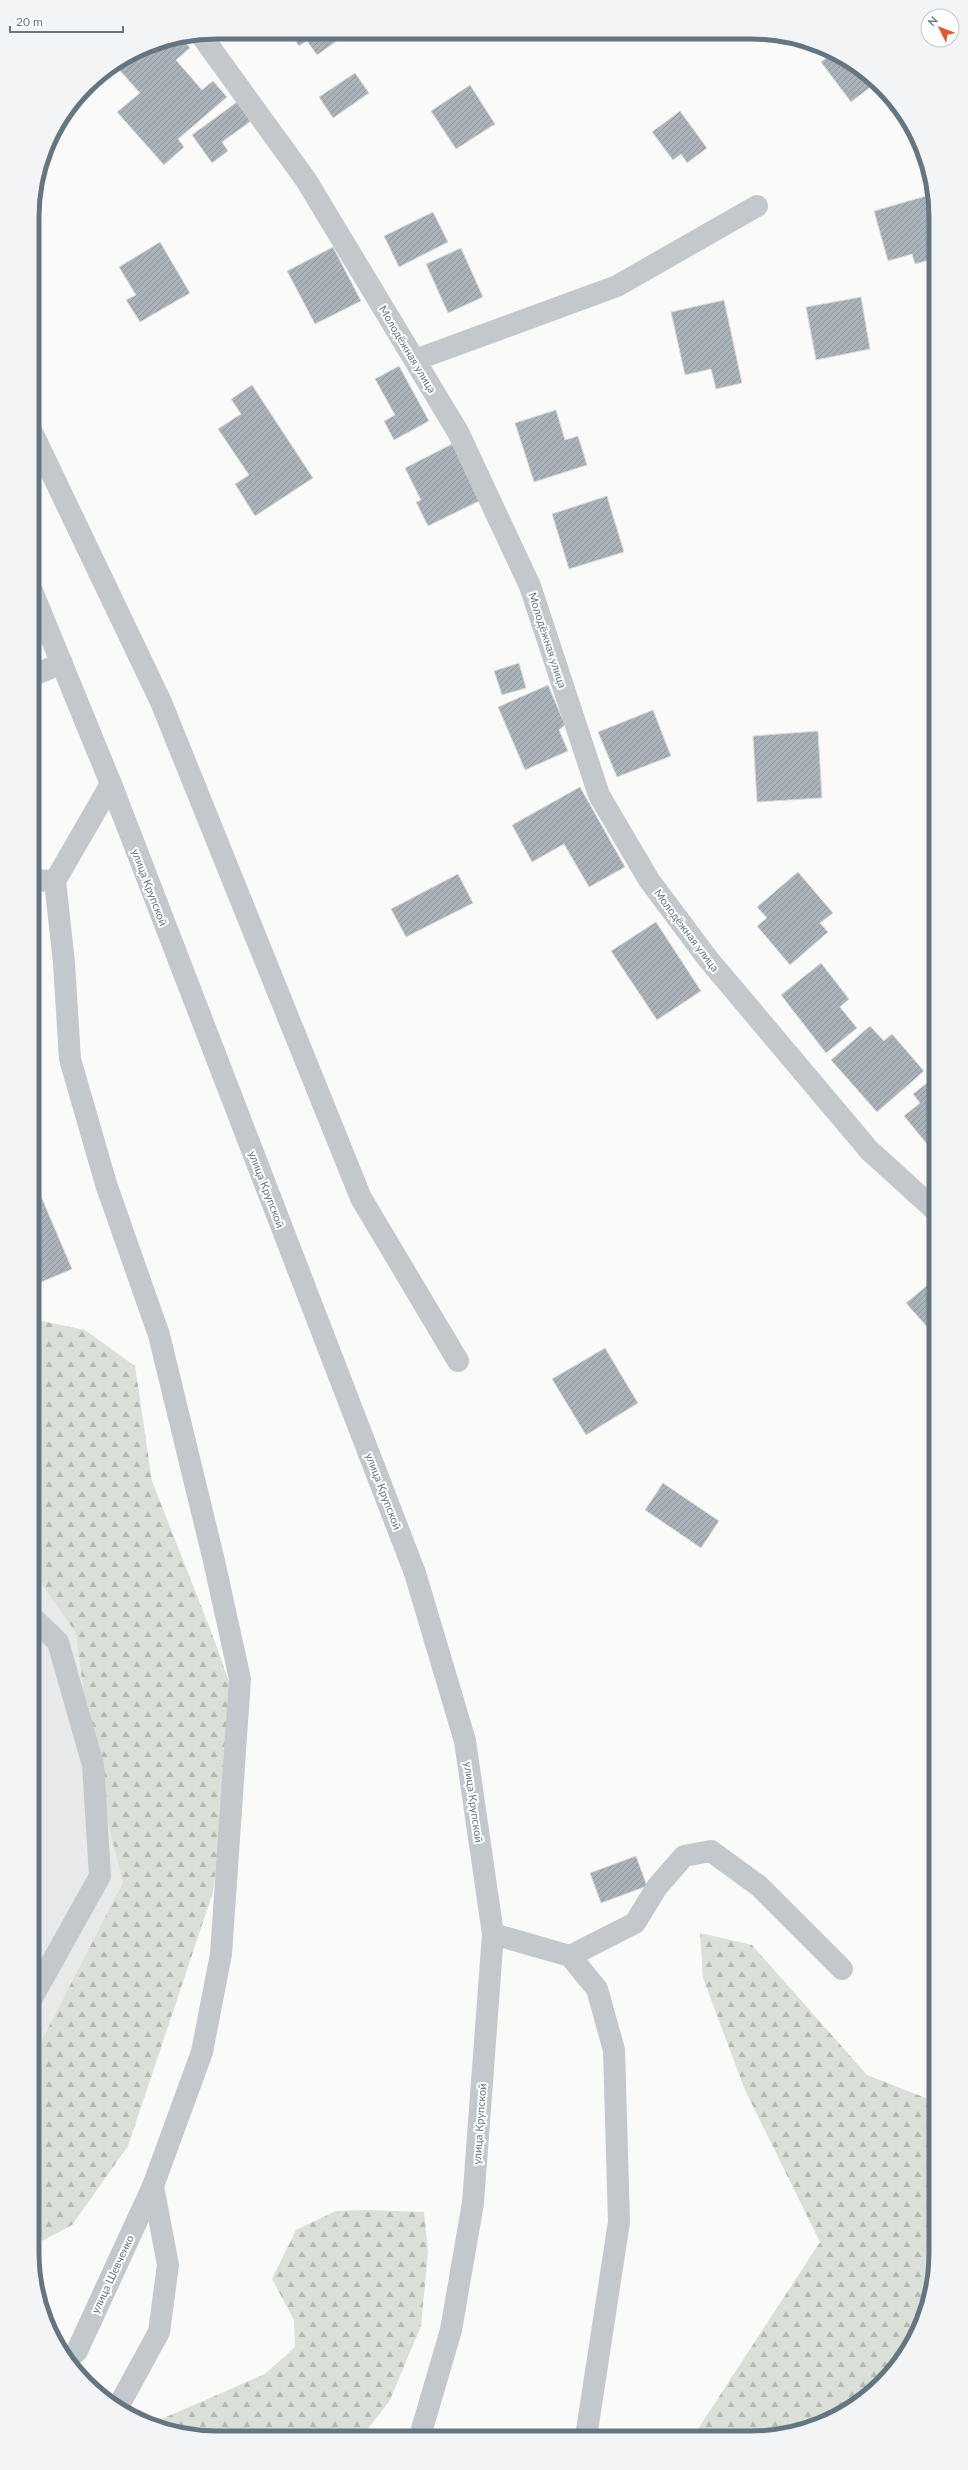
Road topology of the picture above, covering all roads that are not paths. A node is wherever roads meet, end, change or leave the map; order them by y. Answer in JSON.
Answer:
{"nodes":[{"id":1,"x":204,"y":39,"type":"edge"},
{"id":2,"x":757,"y":206,"type":"dead end"},
{"id":3,"x":415,"y":360,"type":"junction"},
{"id":4,"x":39,"y":447,"type":"edge"},
{"id":5,"x":39,"y":608,"type":"edge"},
{"id":6,"x":62,"y":663,"type":"junction"},
{"id":7,"x":39,"y":673,"type":"edge"},
{"id":8,"x":111,"y":784,"type":"junction"},
{"id":9,"x":39,"y":880,"type":"edge"},
{"id":10,"x":55,"y":881,"type":"junction"},
{"id":11,"x":929,"y":1205,"type":"edge"},
{"id":12,"x":458,"y":1361,"type":"dead end"},
{"id":13,"x":39,"y":1624,"type":"edge"},
{"id":14,"x":493,"y":1934,"type":"junction"},
{"id":15,"x":570,"y":1956,"type":"junction"},
{"id":16,"x":842,"y":1969,"type":"dead end"},
{"id":17,"x":39,"y":1985,"type":"edge"},
{"id":18,"x":153,"y":2186,"type":"junction"},
{"id":19,"x":72,"y":2356,"type":"edge"},
{"id":20,"x":120,"y":2402,"type":"edge"},
{"id":21,"x":421,"y":2431,"type":"edge"},
{"id":22,"x":587,"y":2431,"type":"edge"}],
"edges":[{"from":1,"to":3,"type":"street","name":"Молодёжная улица"},
{"from":2,"to":3,"type":"street"},
{"from":3,"to":11,"type":"street","name":"Молодёжная улица"},
{"from":4,"to":12,"type":"street"},
{"from":5,"to":6,"type":"street","name":"улица Крупской"},
{"from":6,"to":7,"type":"street"},
{"from":6,"to":8,"type":"street","name":"улица Крупской"},
{"from":8,"to":10,"type":"street"},
{"from":8,"to":14,"type":"street","name":"улица Крупской"},
{"from":9,"to":10,"type":"street"},
{"from":10,"to":18,"type":"street","name":"улица Шевченко"},
{"from":13,"to":17,"type":"street"},
{"from":14,"to":15,"type":"street"},
{"from":14,"to":21,"type":"street","name":"улица Крупской"},
{"from":15,"to":16,"type":"street"},
{"from":15,"to":22,"type":"street"},
{"from":18,"to":19,"type":"street","name":"улица Шевченко"},
{"from":18,"to":20,"type":"street"}]}
